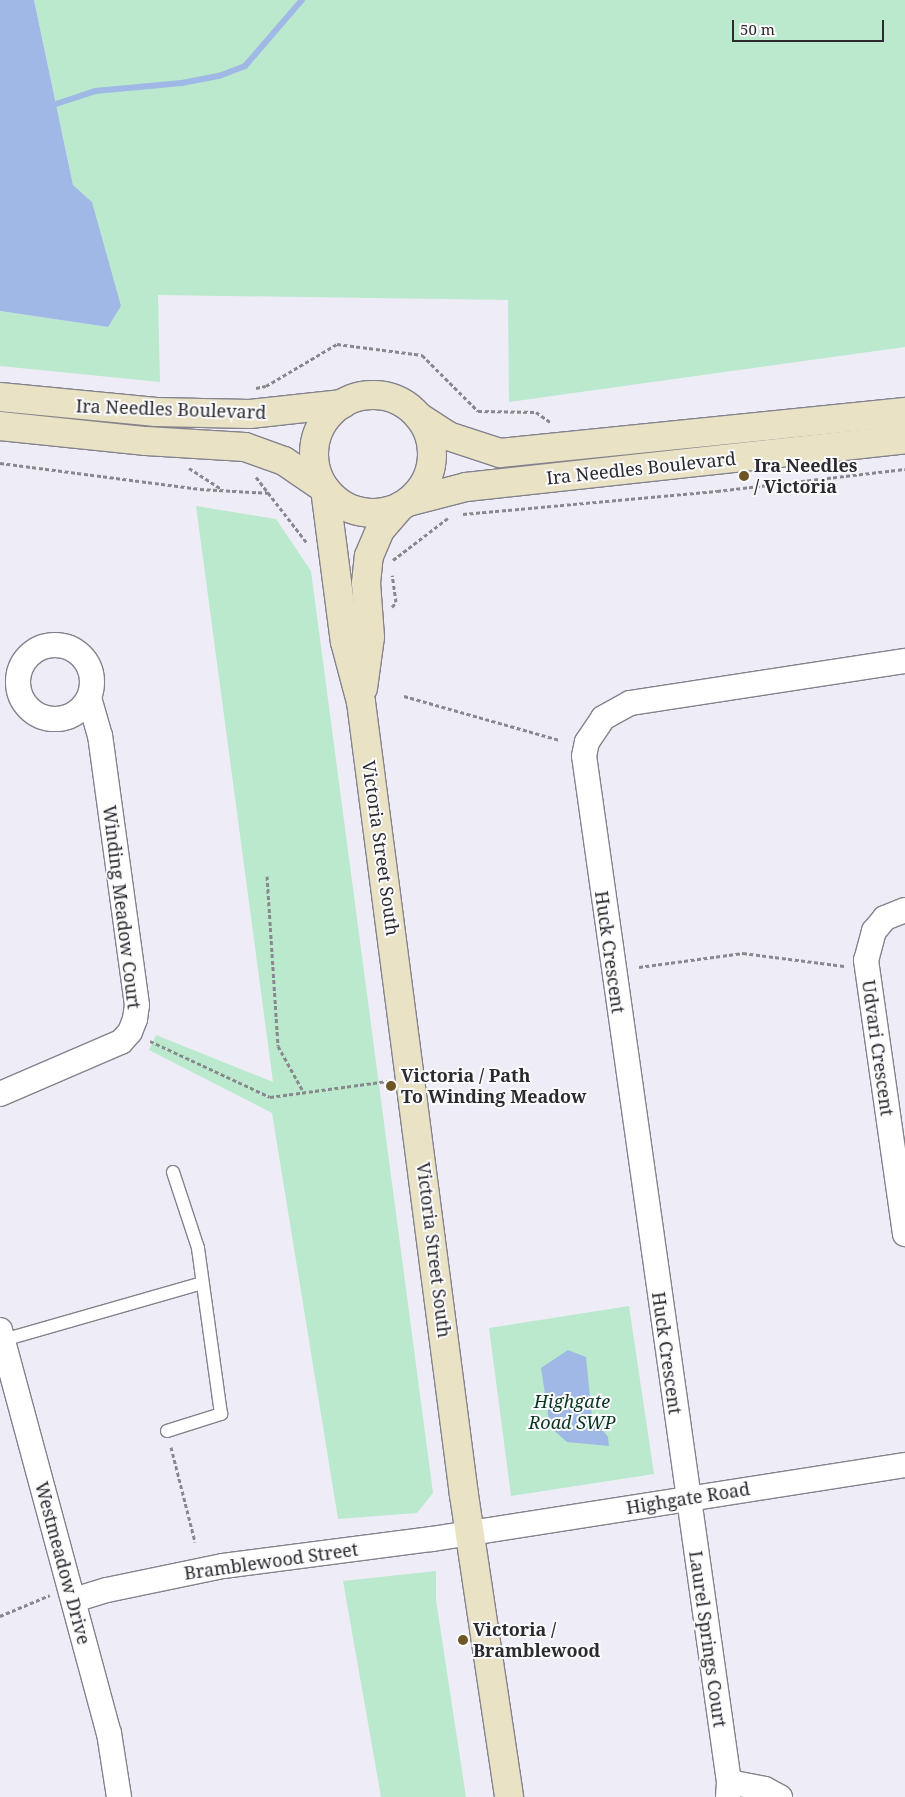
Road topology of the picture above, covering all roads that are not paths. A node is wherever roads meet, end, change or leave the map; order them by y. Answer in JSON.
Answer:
{"nodes":[{"id":1,"x":0,"y":397,"type":"edge"},
{"id":2,"x":342,"y":404,"type":"junction"},
{"id":3,"x":905,"y":412,"type":"edge"},
{"id":4,"x":419,"y":417,"type":"junction"},
{"id":5,"x":0,"y":426,"type":"edge"},
{"id":6,"x":905,"y":438,"type":"edge"},
{"id":7,"x":325,"y":489,"type":"junction"},
{"id":8,"x":405,"y":504,"type":"junction"},
{"id":9,"x":905,"y":661,"type":"edge"},
{"id":10,"x":89,"y":698,"type":"dead end"},
{"id":11,"x":361,"y":702,"type":"junction"},
{"id":12,"x":905,"y":910,"type":"edge"},
{"id":13,"x":0,"y":1094,"type":"edge"},
{"id":14,"x":173,"y":1172,"type":"dead end"},
{"id":15,"x":902,"y":1187,"type":"edge"},
{"id":16,"x":905,"y":1234,"type":"edge"},
{"id":17,"x":202,"y":1283,"type":"junction"},
{"id":18,"x":1,"y":1337,"type":"edge"},
{"id":19,"x":167,"y":1431,"type":"road end"},
{"id":20,"x":905,"y":1465,"type":"edge"},
{"id":21,"x":687,"y":1497,"type":"junction"},
{"id":22,"x":471,"y":1532,"type":"junction"},
{"id":23,"x":64,"y":1597,"type":"junction"},
{"id":24,"x":728,"y":1789,"type":"edge"},
{"id":25,"x":119,"y":1797,"type":"edge"},
{"id":26,"x":509,"y":1797,"type":"edge"},
{"id":27,"x":780,"y":1797,"type":"edge"}],
"edges":[{"from":1,"to":2,"type":"main road","name":"Ira Needles Boulevard"},
{"from":2,"to":4,"type":"main road"},
{"from":2,"to":7,"type":"main road"},
{"from":3,"to":4,"type":"main road","name":"Ira Needles Boulevard"},
{"from":4,"to":8,"type":"main road"},
{"from":5,"to":7,"type":"main road","name":"Ira Needles Boulevard"},
{"from":6,"to":8,"type":"main road","name":"Ira Needles Boulevard"},
{"from":7,"to":8,"type":"main road"},
{"from":7,"to":11,"type":"main road","name":"Victoria Street South"},
{"from":8,"to":11,"type":"main road","name":"Victoria Street South"},
{"from":9,"to":21,"type":"street","name":"Huck Crescent"},
{"from":10,"to":13,"type":"street","name":"Winding Meadow Court"},
{"from":11,"to":22,"type":"main road","name":"Victoria Street South"},
{"from":12,"to":15,"type":"street","name":"Udvari Crescent"},
{"from":14,"to":17,"type":"lane"},
{"from":15,"to":16,"type":"street","name":"Udvari Crescent"},
{"from":17,"to":18,"type":"lane"},
{"from":17,"to":19,"type":"lane"},
{"from":18,"to":23,"type":"street","name":"Westmeadow Drive"},
{"from":20,"to":21,"type":"street","name":"Highgate Road"},
{"from":21,"to":22,"type":"street","name":"Highgate Road"},
{"from":21,"to":24,"type":"street","name":"Laurel Springs Court"},
{"from":22,"to":23,"type":"street","name":"Bramblewood Street"},
{"from":22,"to":26,"type":"main road","name":"Victoria Street South"},
{"from":23,"to":25,"type":"street","name":"Westmeadow Drive"},
{"from":24,"to":27,"type":"street","name":"Laurel Springs Court"}]}
